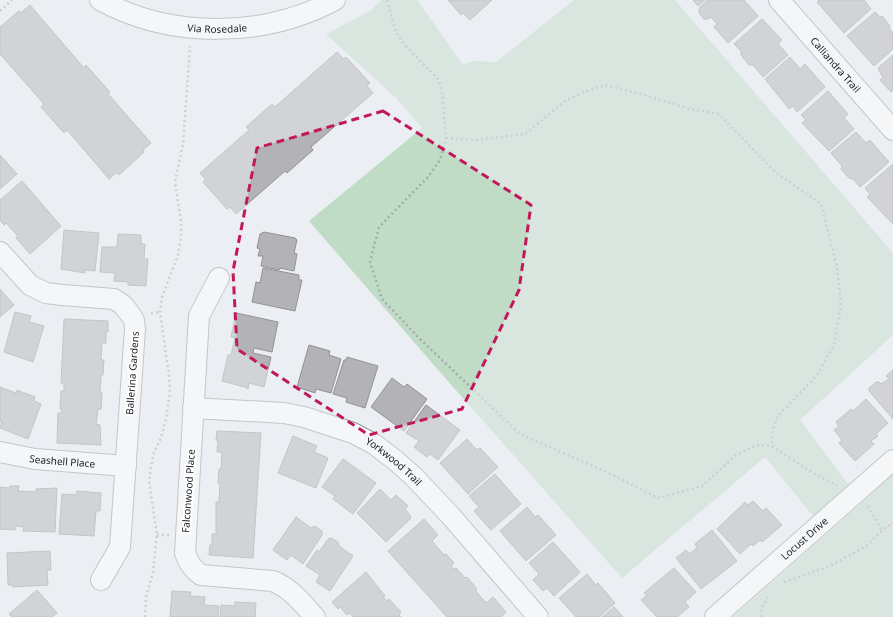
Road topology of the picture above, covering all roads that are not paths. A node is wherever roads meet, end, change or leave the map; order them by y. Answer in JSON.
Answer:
{"nodes":[{"id":1,"x":100,"y":0,"type":"edge"},
{"id":2,"x":335,"y":0,"type":"edge"},
{"id":3,"x":779,"y":0,"type":"edge"},
{"id":4,"x":893,"y":130,"type":"edge"},
{"id":5,"x":0,"y":252,"type":"edge"},
{"id":6,"x":218,"y":278,"type":"dead end"},
{"id":7,"x":193,"y":408,"type":"junction"},
{"id":8,"x":0,"y":452,"type":"edge"},
{"id":9,"x":893,"y":460,"type":"edge"},
{"id":10,"x":126,"y":466,"type":"junction"},
{"id":11,"x":101,"y":580,"type":"dead end"},
{"id":12,"x":315,"y":617,"type":"edge"},
{"id":13,"x":538,"y":617,"type":"edge"},
{"id":14,"x":715,"y":617,"type":"edge"}],
"edges":[{"from":1,"to":2,"type":"street","name":"Via Rosedale"},
{"from":3,"to":4,"type":"street","name":"Calliandra Trail"},
{"from":5,"to":10,"type":"street","name":"Ballerina Gardens"},
{"from":6,"to":7,"type":"street","name":"Falconwood Place"},
{"from":7,"to":12,"type":"street","name":"Falconwood Place"},
{"from":7,"to":13,"type":"street","name":"Yorkwood Trail"},
{"from":8,"to":10,"type":"street","name":"Seashell Place"},
{"from":9,"to":14,"type":"street","name":"Locust Drive"},
{"from":10,"to":11,"type":"street","name":"Ballerina Gardens"}]}
